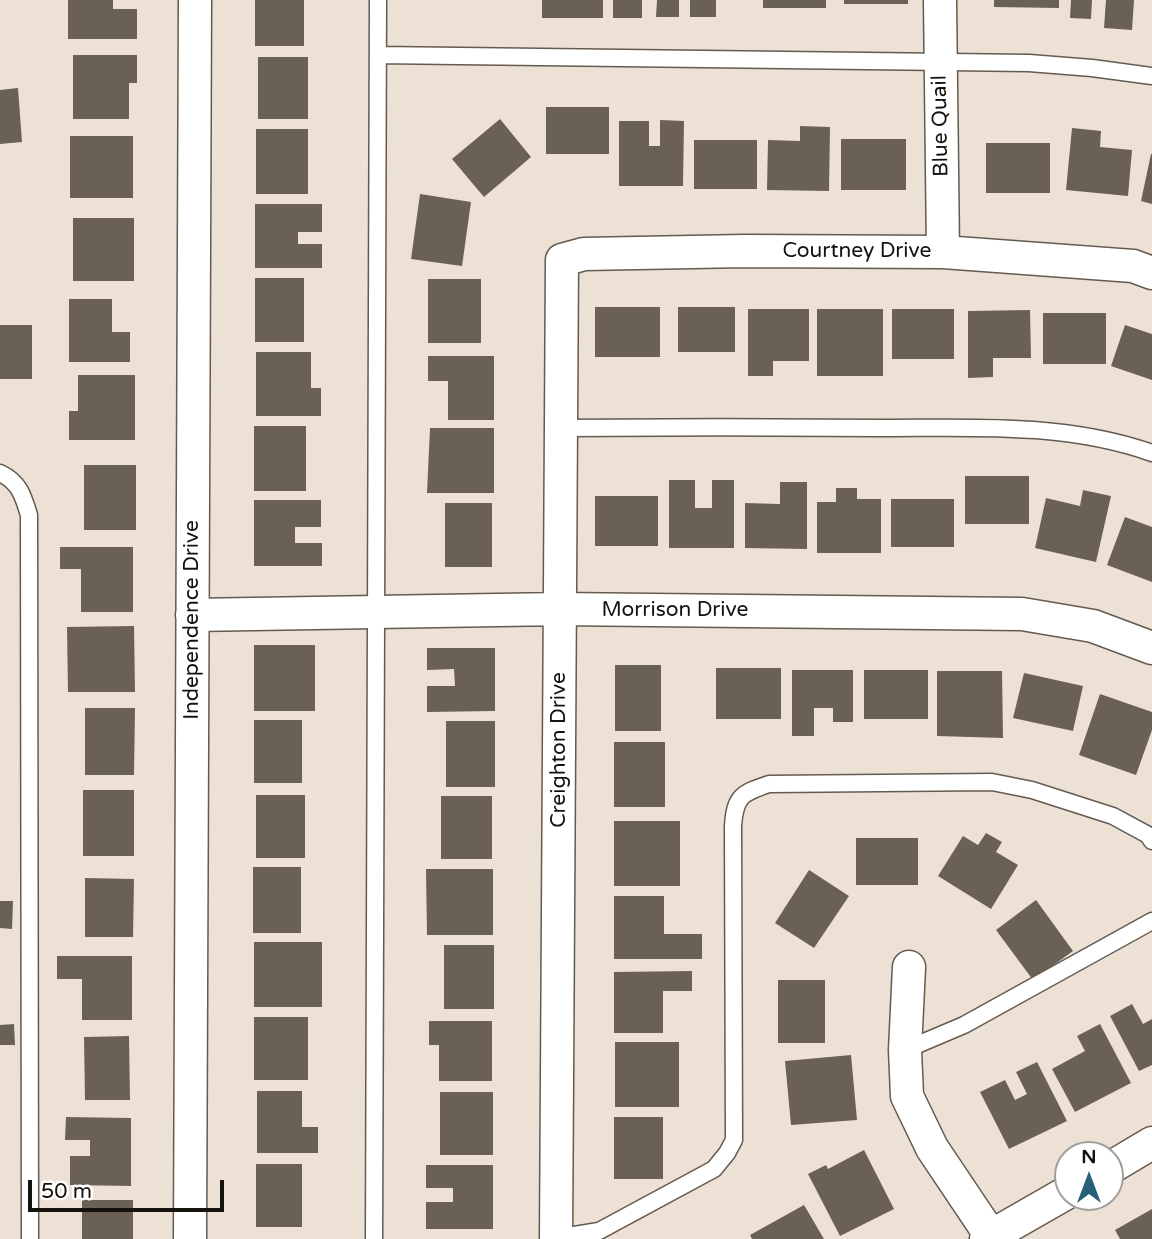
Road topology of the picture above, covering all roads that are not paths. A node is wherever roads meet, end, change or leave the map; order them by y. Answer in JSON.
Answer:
{"nodes":[{"id":1,"x":195,"y":0,"type":"edge"},
{"id":2,"x":378,"y":0,"type":"edge"},
{"id":3,"x":940,"y":0,"type":"edge"},
{"id":4,"x":378,"y":55,"type":"junction"},
{"id":5,"x":940,"y":61,"type":"junction"},
{"id":6,"x":1152,"y":76,"type":"edge"},
{"id":7,"x":943,"y":252,"type":"junction"},
{"id":8,"x":562,"y":260,"type":"joint"},
{"id":9,"x":1152,"y":273,"type":"edge"},
{"id":10,"x":561,"y":428,"type":"junction"},
{"id":11,"x":1152,"y":453,"type":"edge"},
{"id":12,"x":0,"y":473,"type":"edge"},
{"id":13,"x":559,"y":609,"type":"junction"},
{"id":14,"x":376,"y":612,"type":"junction"},
{"id":15,"x":192,"y":615,"type":"junction"},
{"id":16,"x":1152,"y":648,"type":"edge"},
{"id":17,"x":1152,"y":841,"type":"edge"},
{"id":18,"x":1152,"y":921,"type":"edge"},
{"id":19,"x":909,"y":967,"type":"dead end"},
{"id":20,"x":905,"y":1050,"type":"junction"},
{"id":21,"x":1152,"y":1143,"type":"edge"},
{"id":22,"x":1124,"y":1160,"type":"edge"},
{"id":23,"x":1054,"y":1200,"type":"edge"},
{"id":24,"x":988,"y":1238,"type":"edge"},
{"id":25,"x":30,"y":1239,"type":"edge"},
{"id":26,"x":190,"y":1239,"type":"edge"},
{"id":27,"x":374,"y":1239,"type":"edge"},
{"id":28,"x":556,"y":1239,"type":"edge"}],
"edges":[{"from":1,"to":15,"type":"street","name":"Independence Drive"},
{"from":2,"to":4,"type":"lane"},
{"from":3,"to":5,"type":"street","name":"Blue Quail"},
{"from":4,"to":5,"type":"lane"},
{"from":4,"to":14,"type":"lane"},
{"from":5,"to":6,"type":"lane"},
{"from":5,"to":7,"type":"street","name":"Blue Quail"},
{"from":7,"to":8,"type":"street","name":"Courtney Drive"},
{"from":7,"to":9,"type":"street","name":"Courtney Drive"},
{"from":8,"to":10,"type":"street","name":"Creighton Drive"},
{"from":10,"to":11,"type":"lane"},
{"from":10,"to":13,"type":"street","name":"Creighton Drive"},
{"from":12,"to":25,"type":"lane"},
{"from":13,"to":14,"type":"street","name":"Morrison Drive"},
{"from":13,"to":16,"type":"street","name":"Morrison Drive"},
{"from":13,"to":28,"type":"street","name":"Creighton Drive"},
{"from":14,"to":15,"type":"street","name":"Morrison Drive"},
{"from":14,"to":27,"type":"lane"},
{"from":15,"to":26,"type":"street","name":"Independence Drive"},
{"from":17,"to":28,"type":"lane"},
{"from":18,"to":20,"type":"lane"},
{"from":19,"to":20,"type":"street"},
{"from":20,"to":24,"type":"street"},
{"from":21,"to":22,"type":"street"},
{"from":23,"to":24,"type":"street"}]}
